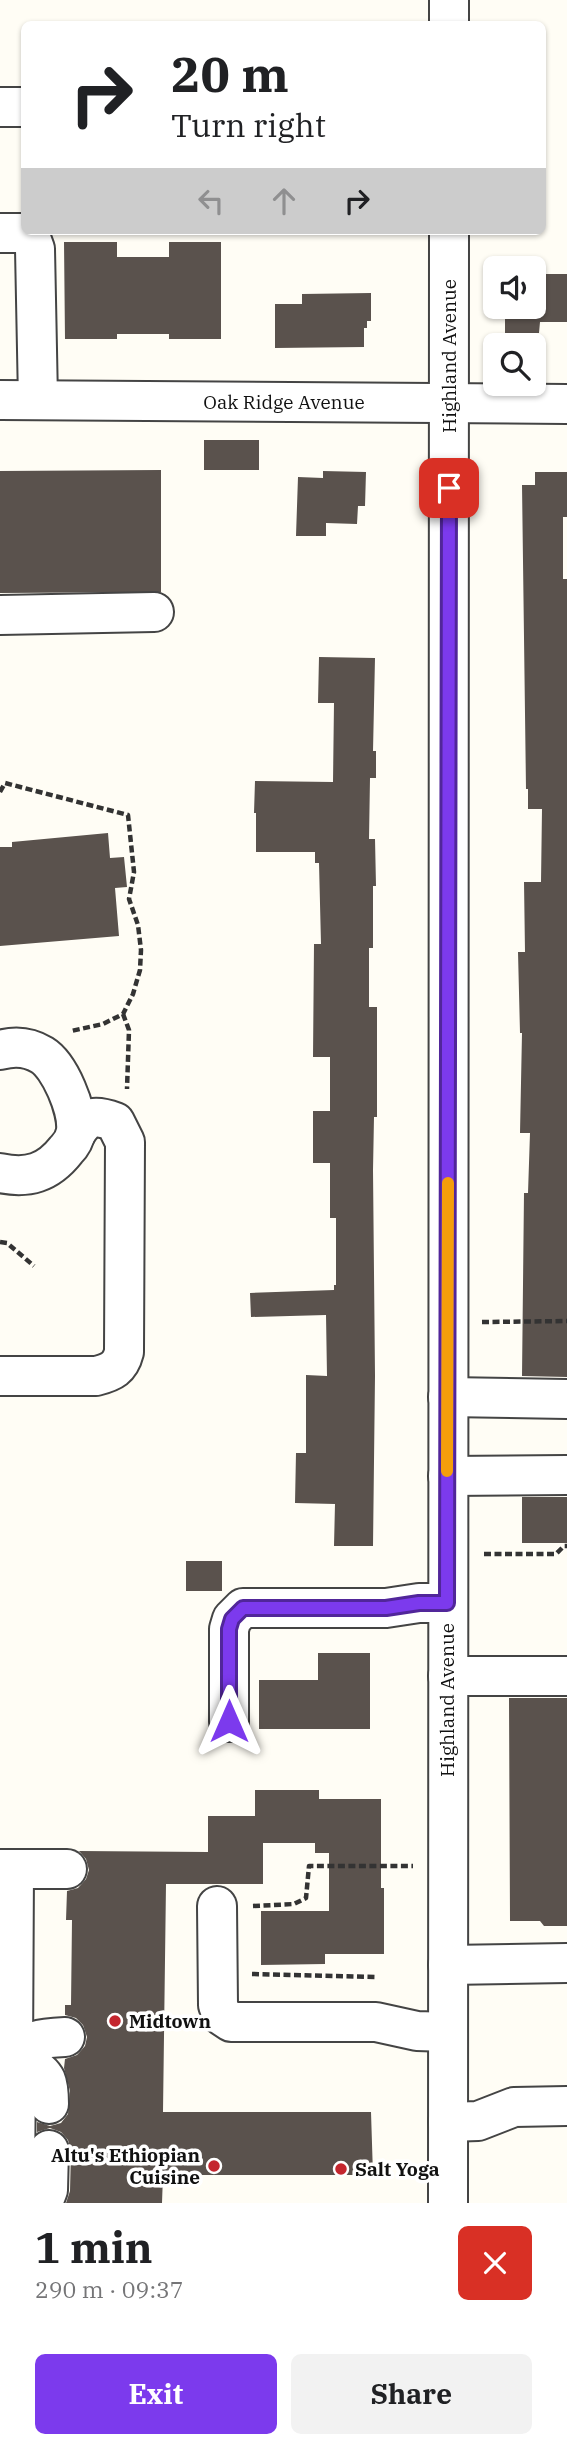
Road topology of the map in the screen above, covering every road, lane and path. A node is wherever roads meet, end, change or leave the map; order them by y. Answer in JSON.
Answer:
{"nodes":[{"id":1,"x":449,"y":0,"type":"edge"},
{"id":2,"x":449,"y":21,"type":"edge"},
{"id":3,"x":0,"y":107,"type":"edge"},
{"id":4,"x":21,"y":107,"type":"edge"},
{"id":5,"x":0,"y":233,"type":"edge"},
{"id":6,"x":21,"y":233,"type":"edge"},
{"id":7,"x":25,"y":235,"type":"edge"},
{"id":8,"x":449,"y":235,"type":"edge"},
{"id":9,"x":0,"y":400,"type":"edge"},
{"id":10,"x":38,"y":400,"type":"junction"},
{"id":11,"x":448,"y":403,"type":"junction"},
{"id":12,"x":567,"y":404,"type":"edge"},
{"id":13,"x":154,"y":612,"type":"dead end"},
{"id":14,"x":0,"y":615,"type":"edge"},
{"id":15,"x":0,"y":792,"type":"edge"},
{"id":16,"x":123,"y":1014,"type":"junction"},
{"id":17,"x":64,"y":1031,"type":"dead end"},
{"id":18,"x":0,"y":1050,"type":"edge"},
{"id":19,"x":115,"y":1122,"type":"junction"},
{"id":20,"x":76,"y":1133,"type":"junction"},
{"id":21,"x":0,"y":1173,"type":"edge"},
{"id":22,"x":0,"y":1242,"type":"edge"},
{"id":23,"x":34,"y":1266,"type":"dead end"},
{"id":24,"x":567,"y":1321,"type":"edge"},
{"id":25,"x":481,"y":1322,"type":"dead end"},
{"id":26,"x":0,"y":1376,"type":"edge"},
{"id":27,"x":447,"y":1397,"type":"junction"},
{"id":28,"x":567,"y":1398,"type":"edge"},
{"id":29,"x":567,"y":1475,"type":"edge"},
{"id":30,"x":447,"y":1476,"type":"junction"},
{"id":31,"x":567,"y":1546,"type":"edge"},
{"id":32,"x":480,"y":1553,"type":"dead end"},
{"id":33,"x":447,"y":1603,"type":"junction"},
{"id":34,"x":447,"y":1676,"type":"junction"},
{"id":35,"x":567,"y":1676,"type":"edge"},
{"id":36,"x":229,"y":1721,"type":"dead end"},
{"id":37,"x":418,"y":1866,"type":"dead end"},
{"id":38,"x":7,"y":1869,"type":"edge"},
{"id":39,"x":67,"y":1869,"type":"dead end"},
{"id":40,"x":217,"y":1906,"type":"dead end"},
{"id":41,"x":253,"y":1920,"type":"dead end"},
{"id":42,"x":252,"y":1962,"type":"dead end"},
{"id":43,"x":567,"y":1963,"type":"edge"},
{"id":44,"x":447,"y":1965,"type":"junction"},
{"id":45,"x":377,"y":1977,"type":"dead end"},
{"id":46,"x":448,"y":2032,"type":"junction"},
{"id":47,"x":65,"y":2037,"type":"dead end"},
{"id":48,"x":6,"y":2057,"type":"edge"},
{"id":49,"x":49,"y":2104,"type":"dead end"},
{"id":50,"x":567,"y":2106,"type":"edge"},
{"id":51,"x":448,"y":2122,"type":"junction"},
{"id":52,"x":49,"y":2150,"type":"dead end"},
{"id":53,"x":24,"y":2197,"type":"edge"},
{"id":54,"x":448,"y":2203,"type":"edge"}],
"edges":[{"from":1,"to":2,"type":"street"},
{"from":3,"to":4,"type":"street"},
{"from":5,"to":6,"type":"street"},
{"from":7,"to":10,"type":"street"},
{"from":8,"to":11,"type":"street","name":"Highland Avenue"},
{"from":9,"to":10,"type":"street","name":"Oak Ridge Avenue"},
{"from":10,"to":11,"type":"street","name":"Oak Ridge Avenue"},
{"from":11,"to":12,"type":"street","name":"Oak Ridge Avenue"},
{"from":11,"to":27,"type":"street","name":"Highland Avenue"},
{"from":13,"to":14,"type":"street"},
{"from":15,"to":16,"type":"path"},
{"from":16,"to":17,"type":"path"},
{"from":16,"to":19,"type":"path"},
{"from":18,"to":20,"type":"street"},
{"from":19,"to":20,"type":"street"},
{"from":19,"to":26,"type":"street"},
{"from":20,"to":21,"type":"street"},
{"from":22,"to":23,"type":"path"},
{"from":24,"to":25,"type":"path"},
{"from":27,"to":28,"type":"street"},
{"from":27,"to":30,"type":"street","name":"Highland Avenue"},
{"from":29,"to":30,"type":"street"},
{"from":30,"to":33,"type":"street","name":"Highland Avenue"},
{"from":31,"to":32,"type":"path"},
{"from":33,"to":34,"type":"street","name":"Highland Avenue"},
{"from":33,"to":36,"type":"street"},
{"from":34,"to":35,"type":"street"},
{"from":34,"to":44,"type":"street","name":"Highland Avenue"},
{"from":37,"to":41,"type":"path"},
{"from":38,"to":39,"type":"street"},
{"from":38,"to":48,"type":"street"},
{"from":40,"to":46,"type":"street"},
{"from":42,"to":45,"type":"path"},
{"from":43,"to":44,"type":"street"},
{"from":44,"to":46,"type":"street","name":"Highland Avenue"},
{"from":46,"to":51,"type":"street","name":"Highland Avenue"},
{"from":47,"to":48,"type":"street"},
{"from":48,"to":49,"type":"street"},
{"from":48,"to":53,"type":"street"},
{"from":50,"to":51,"type":"street"},
{"from":51,"to":54,"type":"street","name":"Highland Avenue"},
{"from":52,"to":53,"type":"street"}]}
